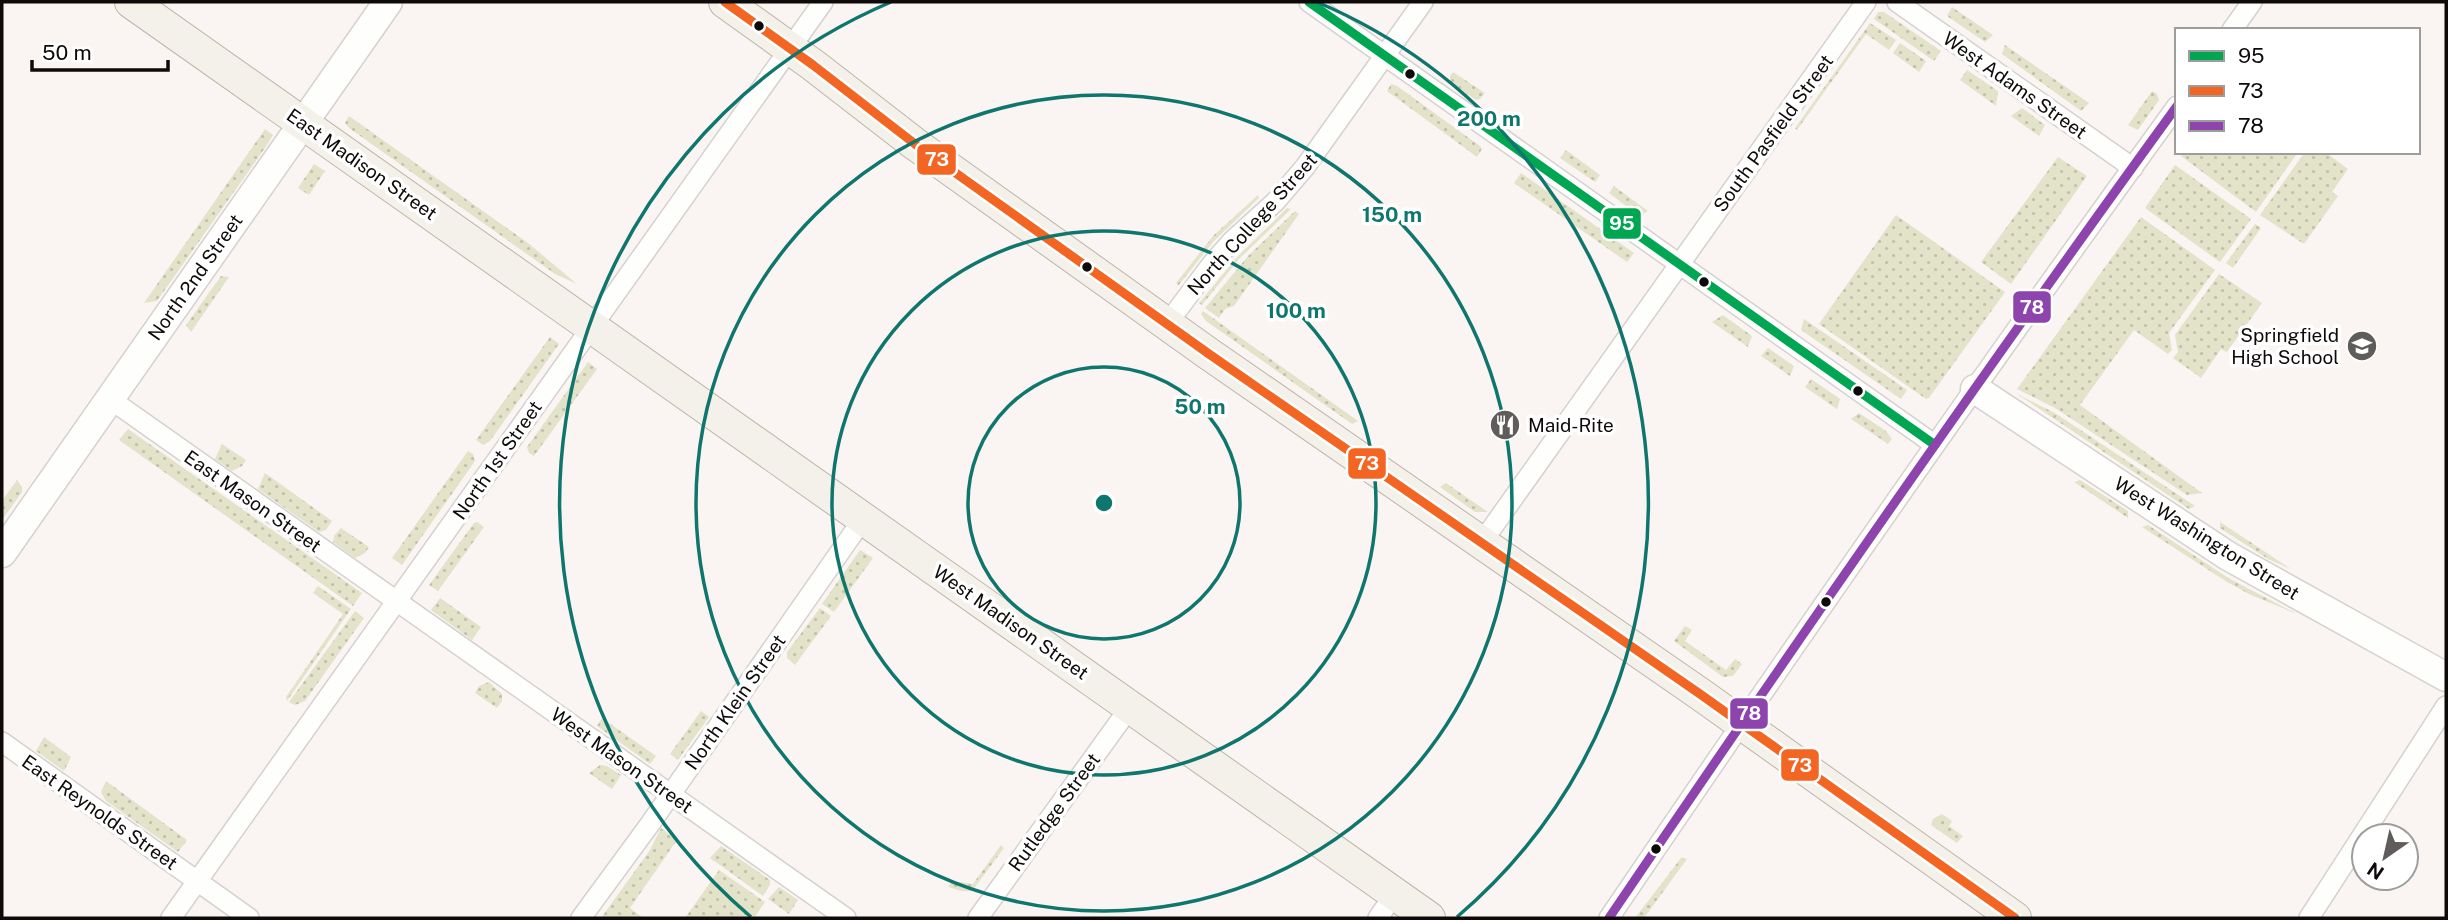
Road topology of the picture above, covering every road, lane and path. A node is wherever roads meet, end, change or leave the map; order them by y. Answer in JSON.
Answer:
{"nodes":[{"id":1,"x":131,"y":2,"type":"edge"},
{"id":2,"x":388,"y":2,"type":"edge"},
{"id":3,"x":725,"y":2,"type":"edge"},
{"id":4,"x":823,"y":2,"type":"edge"},
{"id":5,"x":1309,"y":2,"type":"edge"},
{"id":6,"x":1423,"y":2,"type":"edge"},
{"id":7,"x":1866,"y":2,"type":"edge"},
{"id":8,"x":1897,"y":2,"type":"edge"},
{"id":9,"x":2252,"y":2,"type":"edge"},
{"id":10,"x":2233,"y":28,"type":"edge"},
{"id":11,"x":789,"y":48,"type":"junction"},
{"id":12,"x":1385,"y":55,"type":"junction"},
{"id":13,"x":2175,"y":109,"type":"edge"},
{"id":14,"x":304,"y":123,"type":"junction"},
{"id":15,"x":2133,"y":168,"type":"junction"},
{"id":16,"x":1679,"y":264,"type":"junction"},
{"id":17,"x":1167,"y":324,"type":"junction"},
{"id":18,"x":592,"y":326,"type":"junction"},
{"id":19,"x":1975,"y":389,"type":"junction"},
{"id":20,"x":110,"y":399,"type":"junction"},
{"id":21,"x":1935,"y":445,"type":"junction"},
{"id":22,"x":863,"y":519,"type":"junction"},
{"id":23,"x":1482,"y":542,"type":"junction"},
{"id":24,"x":2,"y":553,"type":"edge"},
{"id":25,"x":397,"y":602,"type":"junction"},
{"id":26,"x":2446,"y":677,"type":"edge"},
{"id":27,"x":2446,"y":706,"type":"edge"},
{"id":28,"x":1130,"y":707,"type":"junction"},
{"id":29,"x":1741,"y":723,"type":"junction"},
{"id":30,"x":2,"y":742,"type":"edge"},
{"id":31,"x":670,"y":794,"type":"junction"},
{"id":32,"x":198,"y":882,"type":"junction"},
{"id":33,"x":1387,"y":906,"type":"edge"},
{"id":34,"x":171,"y":918,"type":"edge"},
{"id":35,"x":249,"y":918,"type":"edge"},
{"id":36,"x":581,"y":918,"type":"edge"},
{"id":37,"x":846,"y":918,"type":"edge"},
{"id":38,"x":978,"y":918,"type":"edge"},
{"id":39,"x":1429,"y":918,"type":"edge"},
{"id":40,"x":1609,"y":918,"type":"edge"},
{"id":41,"x":2015,"y":918,"type":"edge"},
{"id":42,"x":2309,"y":918,"type":"edge"}],
"edges":[{"from":1,"to":14,"type":"main road","name":"East Madison Street"},
{"from":2,"to":14,"type":"main road","name":"North 2nd Street"},
{"from":3,"to":11,"type":"main road"},
{"from":4,"to":11,"type":"street","name":"North 1st Street"},
{"from":5,"to":12,"type":"street"},
{"from":6,"to":12,"type":"street","name":"North College Street"},
{"from":7,"to":16,"type":"street","name":"South Pasfield Street"},
{"from":8,"to":15,"type":"street","name":"West Adams Street"},
{"from":9,"to":10,"type":"street"},
{"from":11,"to":17,"type":"main road"},
{"from":11,"to":18,"type":"street","name":"North 1st Street"},
{"from":12,"to":16,"type":"street"},
{"from":12,"to":17,"type":"street","name":"North College Street"},
{"from":13,"to":15,"type":"street"},
{"from":14,"to":18,"type":"main road","name":"East Madison Street"},
{"from":14,"to":20,"type":"main road","name":"North 2nd Street"},
{"from":15,"to":19,"type":"street"},
{"from":16,"to":21,"type":"street"},
{"from":16,"to":23,"type":"street","name":"South Pasfield Street"},
{"from":17,"to":23,"type":"main road"},
{"from":18,"to":22,"type":"main road","name":"West Madison Street"},
{"from":18,"to":25,"type":"street","name":"North 1st Street"},
{"from":19,"to":21,"type":"street"},
{"from":19,"to":26,"type":"main road","name":"West Washington Street"},
{"from":20,"to":24,"type":"main road","name":"North 2nd Street"},
{"from":20,"to":25,"type":"street","name":"East Mason Street"},
{"from":21,"to":29,"type":"street"},
{"from":22,"to":28,"type":"main road","name":"West Madison Street"},
{"from":22,"to":31,"type":"street","name":"North Klein Street"},
{"from":23,"to":29,"type":"main road"},
{"from":25,"to":31,"type":"street","name":"West Mason Street"},
{"from":25,"to":32,"type":"street","name":"North 1st Street"},
{"from":27,"to":42,"type":"street"},
{"from":28,"to":33,"type":"main road","name":"West Madison Street"},
{"from":28,"to":38,"type":"street","name":"Rutledge Street"},
{"from":29,"to":40,"type":"street"},
{"from":29,"to":41,"type":"main road"},
{"from":30,"to":32,"type":"street","name":"East Reynolds Street"},
{"from":31,"to":36,"type":"street","name":"North Klein Street"},
{"from":31,"to":37,"type":"street","name":"West Mason Street"},
{"from":32,"to":34,"type":"street","name":"North 1st Street"},
{"from":32,"to":35,"type":"street","name":"East Reynolds Street"},
{"from":33,"to":39,"type":"main road","name":"West Madison Street"}]}
